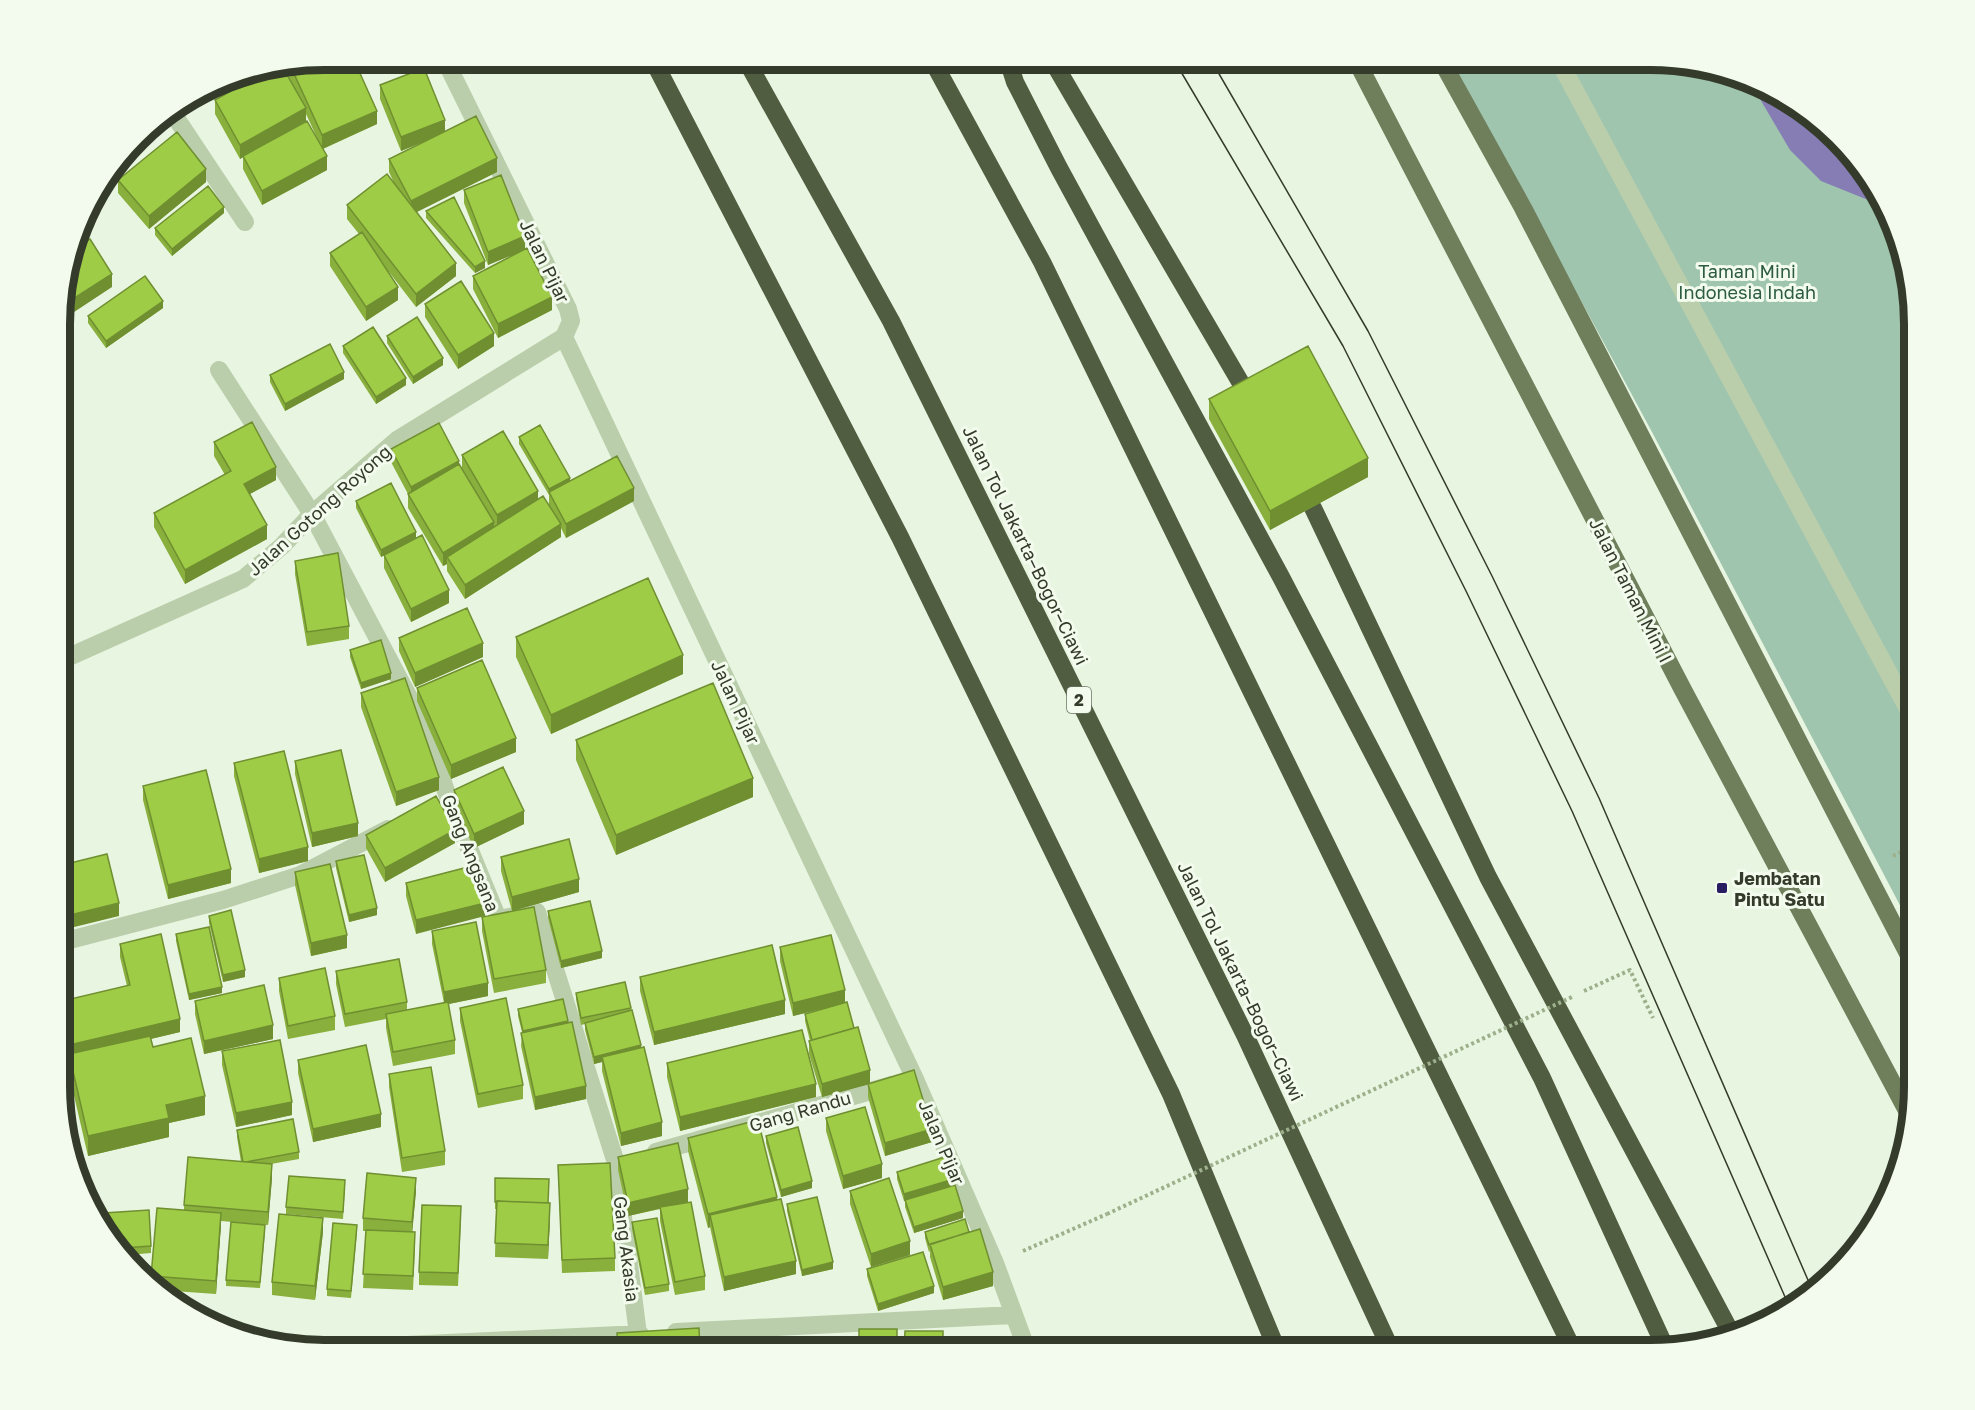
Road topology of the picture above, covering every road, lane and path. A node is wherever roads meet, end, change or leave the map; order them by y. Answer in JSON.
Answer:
{"nodes":[{"id":1,"x":450,"y":70,"type":"edge"},
{"id":2,"x":657,"y":70,"type":"edge"},
{"id":3,"x":752,"y":70,"type":"edge"},
{"id":4,"x":937,"y":70,"type":"edge"},
{"id":5,"x":1011,"y":70,"type":"edge"},
{"id":6,"x":1058,"y":70,"type":"edge"},
{"id":7,"x":1361,"y":70,"type":"edge"},
{"id":8,"x":1447,"y":70,"type":"edge"},
{"id":9,"x":1564,"y":70,"type":"edge"},
{"id":10,"x":176,"y":118,"type":"edge"},
{"id":11,"x":244,"y":222,"type":"dead end"},
{"id":12,"x":564,"y":337,"type":"junction"},
{"id":13,"x":219,"y":370,"type":"dead end"},
{"id":14,"x":1250,"y":397,"type":"edge"},
{"id":15,"x":1312,"y":508,"type":"edge"},
{"id":16,"x":312,"y":514,"type":"junction"},
{"id":17,"x":70,"y":656,"type":"edge"},
{"id":18,"x":1904,"y":701,"type":"edge"},
{"id":19,"x":406,"y":820,"type":"edge"},
{"id":20,"x":70,"y":940,"type":"edge"},
{"id":21,"x":1904,"y":946,"type":"edge"},
{"id":22,"x":1653,"y":1018,"type":"dead end"},
{"id":23,"x":915,"y":1079,"type":"junction"},
{"id":24,"x":1904,"y":1104,"type":"edge"},
{"id":25,"x":628,"y":1160,"type":"junction"},
{"id":26,"x":995,"y":1263,"type":"junction"},
{"id":27,"x":1013,"y":1316,"type":"junction"},
{"id":28,"x":1728,"y":1327,"type":"edge"},
{"id":29,"x":638,"y":1334,"type":"junction"},
{"id":30,"x":1661,"y":1339,"type":"edge"},
{"id":31,"x":589,"y":1340,"type":"edge"},
{"id":32,"x":1023,"y":1340,"type":"edge"},
{"id":33,"x":1273,"y":1340,"type":"edge"},
{"id":34,"x":1386,"y":1340,"type":"edge"},
{"id":35,"x":1568,"y":1340,"type":"edge"}],
"edges":[{"from":1,"to":12,"type":"street","name":"Jalan Pijar"},
{"from":2,"to":33,"type":"highway"},
{"from":3,"to":34,"type":"highway","name":"Jalan Tol Jakarta–Bogor–Ciawi","number":"2"},
{"from":4,"to":35,"type":"highway"},
{"from":5,"to":30,"type":"highway"},
{"from":6,"to":14,"type":"highway"},
{"from":7,"to":24,"type":"main road","name":"Jalan Taman Mini I"},
{"from":8,"to":21,"type":"main road"},
{"from":9,"to":18,"type":"street"},
{"from":10,"to":11,"type":"street"},
{"from":12,"to":16,"type":"street","name":"Jalan Gotong Royong"},
{"from":12,"to":23,"type":"street","name":"Jalan Pijar"},
{"from":13,"to":16,"type":"street","name":"Gang Angsana"},
{"from":15,"to":28,"type":"highway"},
{"from":16,"to":17,"type":"street","name":"Jalan Gotong Royong"},
{"from":16,"to":25,"type":"street","name":"Gang Angsana"},
{"from":19,"to":20,"type":"street"},
{"from":22,"to":26,"type":"path","bridge":true},
{"from":23,"to":25,"type":"street","name":"Gang Randu"},
{"from":23,"to":26,"type":"street","name":"Jalan Pijar"},
{"from":25,"to":29,"type":"street","name":"Gang Akasia"},
{"from":26,"to":27,"type":"street","name":"Jalan Pijar"},
{"from":27,"to":29,"type":"street"},
{"from":27,"to":32,"type":"street","name":"Jalan Pijar"},
{"from":29,"to":31,"type":"street"}]}
